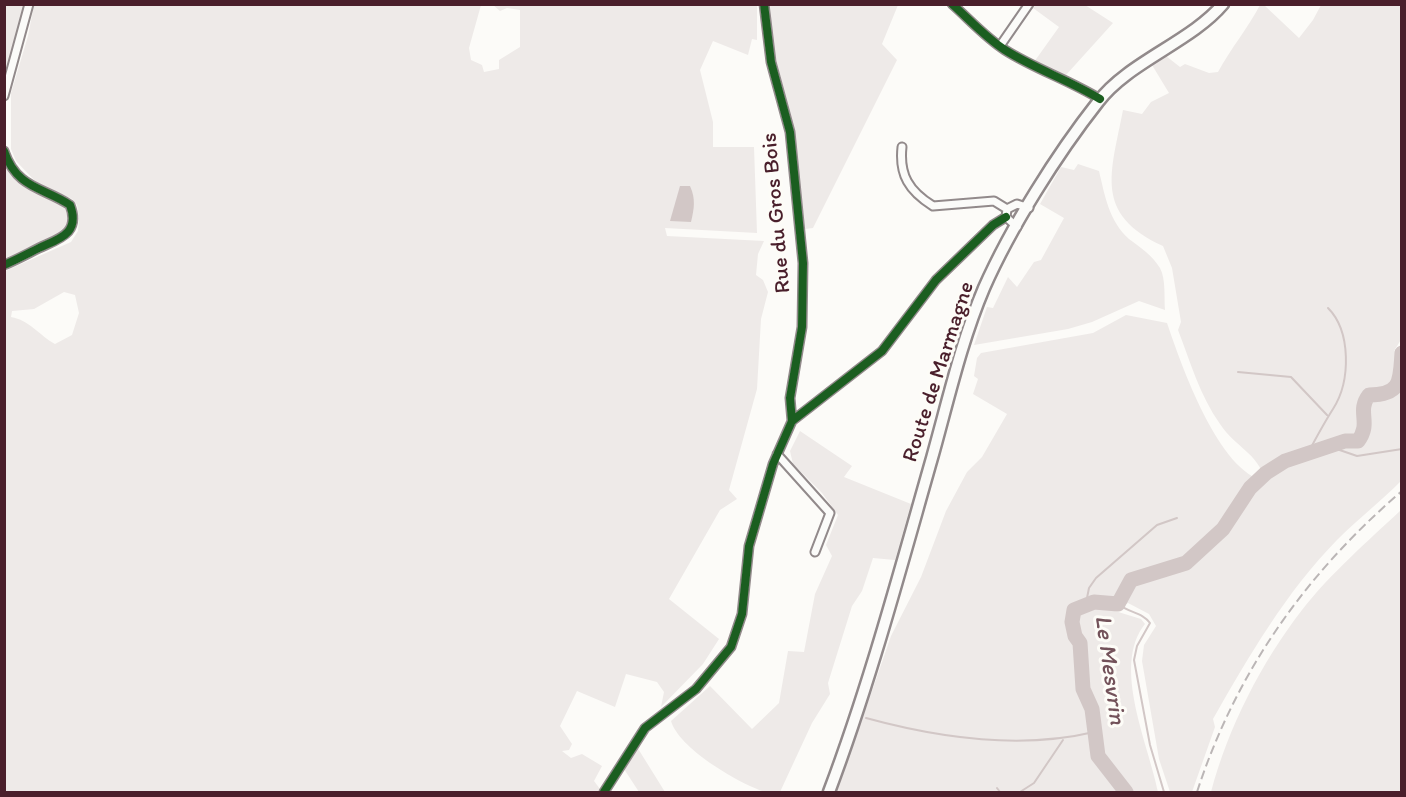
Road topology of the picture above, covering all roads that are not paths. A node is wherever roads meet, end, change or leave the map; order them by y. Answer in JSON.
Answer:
{"nodes":[{"id":1,"x":28,"y":4,"type":"edge"},
{"id":2,"x":764,"y":4,"type":"edge"},
{"id":3,"x":952,"y":4,"type":"edge"},
{"id":4,"x":1029,"y":4,"type":"edge"},
{"id":5,"x":1223,"y":4,"type":"edge"},
{"id":6,"x":1000,"y":46,"type":"junction"},
{"id":7,"x":4,"y":96,"type":"edge"},
{"id":8,"x":1100,"y":99,"type":"junction"},
{"id":9,"x":902,"y":147,"type":"dead end"},
{"id":10,"x":4,"y":150,"type":"edge"},
{"id":11,"x":1029,"y":208,"type":"junction"},
{"id":12,"x":1006,"y":213,"type":"junction"},
{"id":13,"x":1017,"y":227,"type":"junction"},
{"id":14,"x":4,"y":265,"type":"edge"},
{"id":15,"x":792,"y":421,"type":"junction"},
{"id":16,"x":777,"y":454,"type":"junction"},
{"id":17,"x":815,"y":552,"type":"dead end"},
{"id":18,"x":604,"y":792,"type":"edge"},
{"id":19,"x":829,"y":792,"type":"edge"}],
"edges":[{"from":1,"to":7,"type":"street"},
{"from":2,"to":15,"type":"street","name":"Rue du Gros Bois"},
{"from":3,"to":6,"type":"street"},
{"from":4,"to":6,"type":"street"},
{"from":5,"to":8,"type":"main road","name":"Route de Marmagne"},
{"from":6,"to":8,"type":"street"},
{"from":8,"to":11,"type":"main road","name":"Route de Marmagne"},
{"from":9,"to":12,"type":"street"},
{"from":10,"to":14,"type":"street"},
{"from":11,"to":12,"type":"street"},
{"from":11,"to":13,"type":"main road","name":"Route de Marmagne"},
{"from":12,"to":13,"type":"street"},
{"from":12,"to":15,"type":"street"},
{"from":13,"to":19,"type":"main road","name":"Route de Marmagne"},
{"from":15,"to":16,"type":"street"},
{"from":16,"to":17,"type":"street"},
{"from":16,"to":18,"type":"street"}]}
